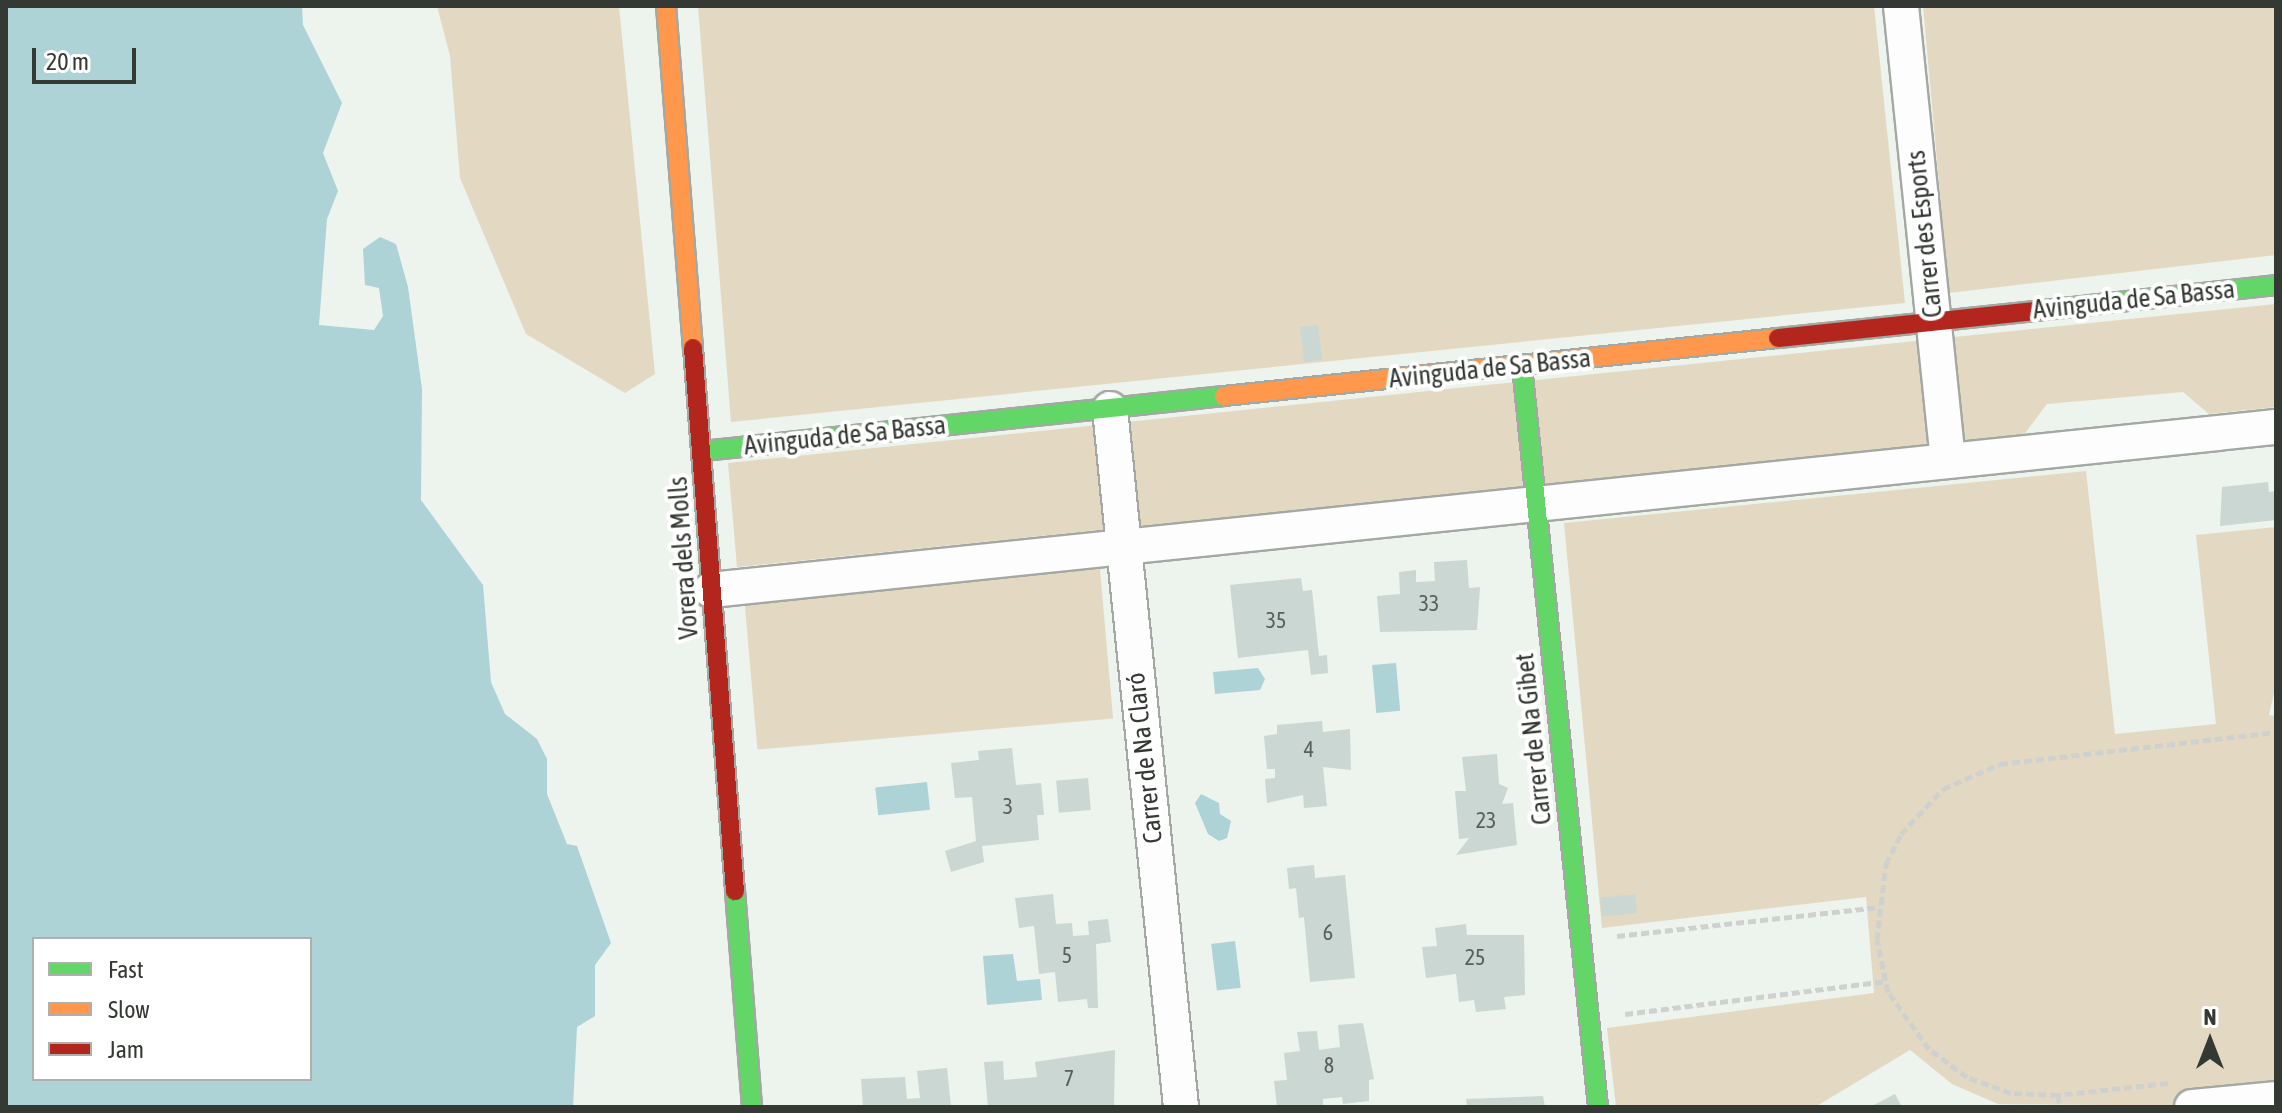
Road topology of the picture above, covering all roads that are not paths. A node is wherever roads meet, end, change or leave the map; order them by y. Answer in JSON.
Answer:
{"nodes":[{"id":1,"x":666,"y":6,"type":"edge"},
{"id":2,"x":1901,"y":6,"type":"edge"},
{"id":3,"x":2276,"y":285,"type":"edge"},
{"id":4,"x":1934,"y":322,"type":"junction"},
{"id":5,"x":1522,"y":366,"type":"junction"},
{"id":6,"x":1110,"y":409,"type":"junction"},
{"id":7,"x":2276,"y":427,"type":"edge"},
{"id":8,"x":703,"y":451,"type":"junction"},
{"id":9,"x":1948,"y":461,"type":"junction"},
{"id":10,"x":1535,"y":503,"type":"junction"},
{"id":11,"x":1123,"y":545,"type":"junction"},
{"id":12,"x":711,"y":590,"type":"junction"},
{"id":13,"x":2186,"y":1094,"type":"edge"},
{"id":14,"x":2276,"y":1099,"type":"edge"},
{"id":15,"x":752,"y":1107,"type":"edge"},
{"id":16,"x":1181,"y":1107,"type":"edge"},
{"id":17,"x":1598,"y":1107,"type":"edge"}],
"edges":[{"from":1,"to":8,"type":"street","name":"Vorera dels Molls"},
{"from":2,"to":4,"type":"street","name":"Carrer des Esports"},
{"from":3,"to":4,"type":"street","name":"Avinguda de Sa Bassa"},
{"from":4,"to":5,"type":"street","name":"Avinguda de Sa Bassa"},
{"from":4,"to":9,"type":"street","name":"Carrer des Esports"},
{"from":5,"to":6,"type":"street","name":"Avinguda de Sa Bassa"},
{"from":5,"to":10,"type":"street","name":"Carrer de Na Gibet"},
{"from":6,"to":8,"type":"street","name":"Avinguda de Sa Bassa"},
{"from":6,"to":11,"type":"street","name":"Carrer de Na Claró"},
{"from":7,"to":9,"type":"street"},
{"from":8,"to":12,"type":"street","name":"Vorera dels Molls"},
{"from":9,"to":10,"type":"street"},
{"from":10,"to":11,"type":"street"},
{"from":10,"to":17,"type":"street","name":"Carrer de Na Gibet"},
{"from":11,"to":12,"type":"street"},
{"from":11,"to":16,"type":"street","name":"Carrer de Na Claró"},
{"from":12,"to":15,"type":"street","name":"Vorera dels Molls"},
{"from":13,"to":14,"type":"street"}]}
